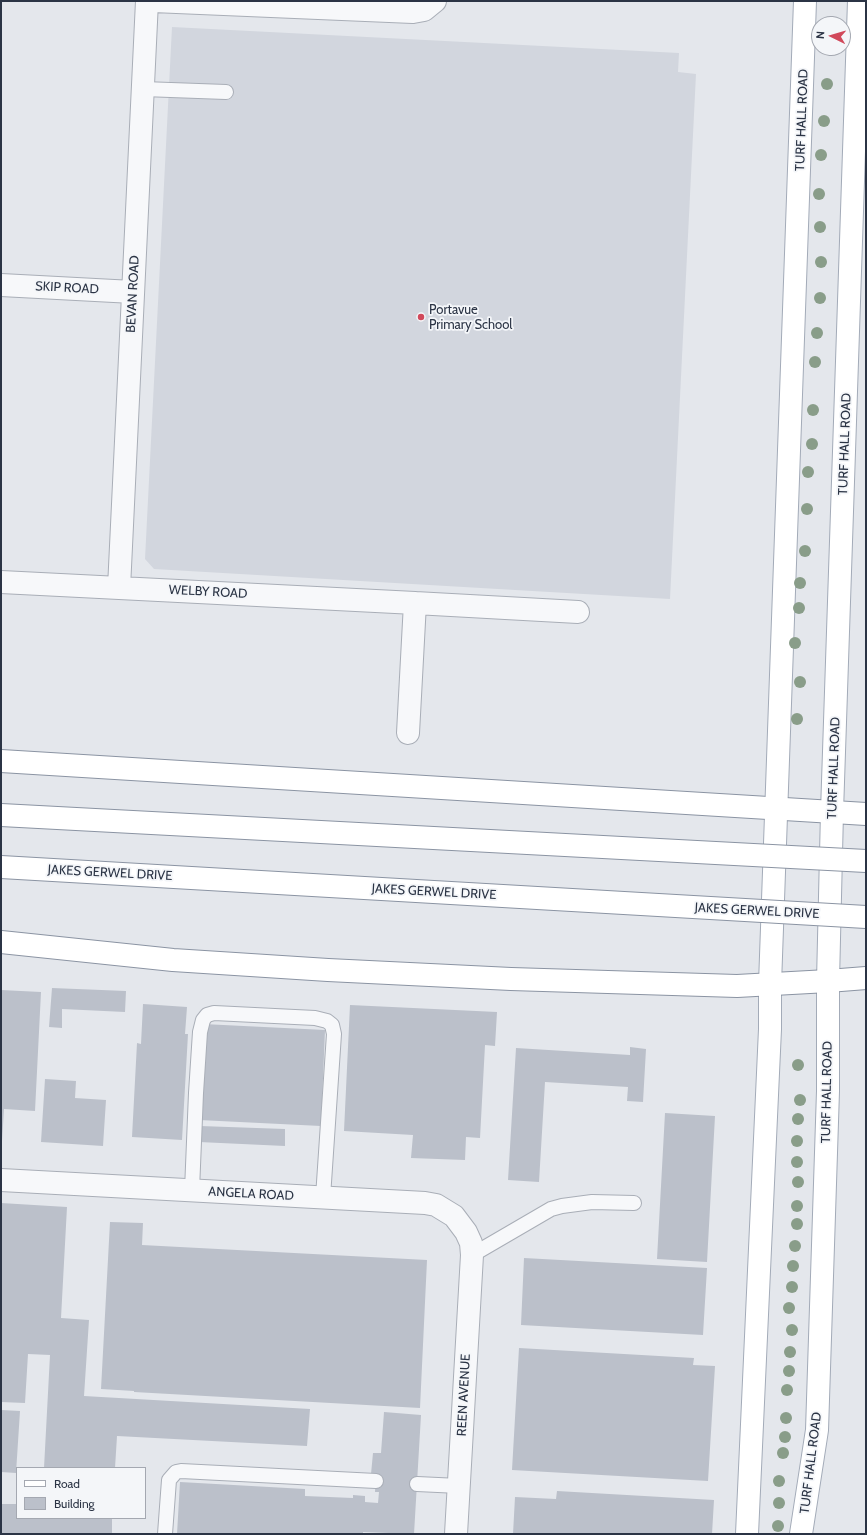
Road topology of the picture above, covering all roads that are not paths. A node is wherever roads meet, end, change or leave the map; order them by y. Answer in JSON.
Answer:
{"nodes":[{"id":1,"x":147,"y":1,"type":"edge"},
{"id":2,"x":153,"y":1,"type":"edge"},
{"id":3,"x":435,"y":1,"type":"edge"},
{"id":4,"x":805,"y":1,"type":"edge"},
{"id":5,"x":859,"y":1,"type":"edge"},
{"id":6,"x":143,"y":89,"type":"junction"},
{"id":7,"x":226,"y":92,"type":"dead end"},
{"id":8,"x":1,"y":285,"type":"edge"},
{"id":9,"x":133,"y":292,"type":"junction"},
{"id":10,"x":1,"y":582,"type":"edge"},
{"id":11,"x":119,"y":588,"type":"junction"},
{"id":12,"x":415,"y":603,"type":"junction"},
{"id":13,"x":578,"y":612,"type":"dead end"},
{"id":14,"x":408,"y":733,"type":"dead end"},
{"id":15,"x":1,"y":761,"type":"edge"},
{"id":16,"x":777,"y":808,"type":"junction"},
{"id":17,"x":832,"y":812,"type":"junction"},
{"id":18,"x":1,"y":814,"type":"edge"},
{"id":19,"x":866,"y":814,"type":"edge"},
{"id":20,"x":866,"y":861,"type":"edge"},
{"id":21,"x":1,"y":867,"type":"edge"},
{"id":22,"x":866,"y":917,"type":"edge"},
{"id":23,"x":1,"y":942,"type":"edge"},
{"id":24,"x":866,"y":978,"type":"edge"},
{"id":25,"x":828,"y":981,"type":"junction"},
{"id":26,"x":770,"y":984,"type":"junction"},
{"id":27,"x":1,"y":1180,"type":"edge"},
{"id":28,"x":192,"y":1190,"type":"junction"},
{"id":29,"x":323,"y":1197,"type":"junction"},
{"id":30,"x":634,"y":1203,"type":"dead end"},
{"id":31,"x":472,"y":1255,"type":"junction"},
{"id":32,"x":376,"y":1481,"type":"dead end"},
{"id":33,"x":417,"y":1484,"type":"dead end"},
{"id":34,"x":459,"y":1486,"type":"junction"},
{"id":35,"x":165,"y":1534,"type":"edge"},
{"id":36,"x":456,"y":1534,"type":"edge"},
{"id":37,"x":747,"y":1534,"type":"edge"},
{"id":38,"x":801,"y":1534,"type":"edge"}],
"edges":[{"from":1,"to":6,"type":"street","name":"BEVAN ROAD"},
{"from":2,"to":3,"type":"street"},
{"from":4,"to":16,"type":"main road","name":"TURF HALL ROAD"},
{"from":5,"to":17,"type":"main road","name":"TURF HALL ROAD"},
{"from":6,"to":7,"type":"lane"},
{"from":6,"to":9,"type":"street","name":"BEVAN ROAD"},
{"from":8,"to":9,"type":"street","name":"SKIP ROAD"},
{"from":9,"to":11,"type":"street","name":"BEVAN ROAD"},
{"from":10,"to":11,"type":"street","name":"WELBY ROAD"},
{"from":11,"to":12,"type":"street","name":"WELBY ROAD"},
{"from":12,"to":13,"type":"street","name":"WELBY ROAD"},
{"from":12,"to":14,"type":"street"},
{"from":15,"to":16,"type":"main road"},
{"from":16,"to":17,"type":"main road"},
{"from":16,"to":26,"type":"main road","name":"TURF HALL ROAD"},
{"from":17,"to":19,"type":"main road"},
{"from":17,"to":25,"type":"main road","name":"TURF HALL ROAD"},
{"from":18,"to":20,"type":"main road","bridge":true},
{"from":21,"to":22,"type":"main road","name":"JAKES GERWEL DRIVE","bridge":true},
{"from":23,"to":26,"type":"main road"},
{"from":24,"to":25,"type":"main road"},
{"from":25,"to":26,"type":"main road"},
{"from":25,"to":38,"type":"main road","name":"TURF HALL ROAD"},
{"from":26,"to":37,"type":"main road","name":"TURF HALL ROAD"},
{"from":27,"to":28,"type":"street","name":"ANGELA ROAD"},
{"from":28,"to":29,"type":"street","name":"ANGELA ROAD"},
{"from":28,"to":29,"type":"lane"},
{"from":29,"to":31,"type":"street","name":"ANGELA ROAD"},
{"from":30,"to":31,"type":"lane"},
{"from":31,"to":34,"type":"street","name":"REEN AVENUE"},
{"from":32,"to":35,"type":"lane"},
{"from":33,"to":34,"type":"lane"},
{"from":34,"to":36,"type":"street","name":"REEN AVENUE"}]}
